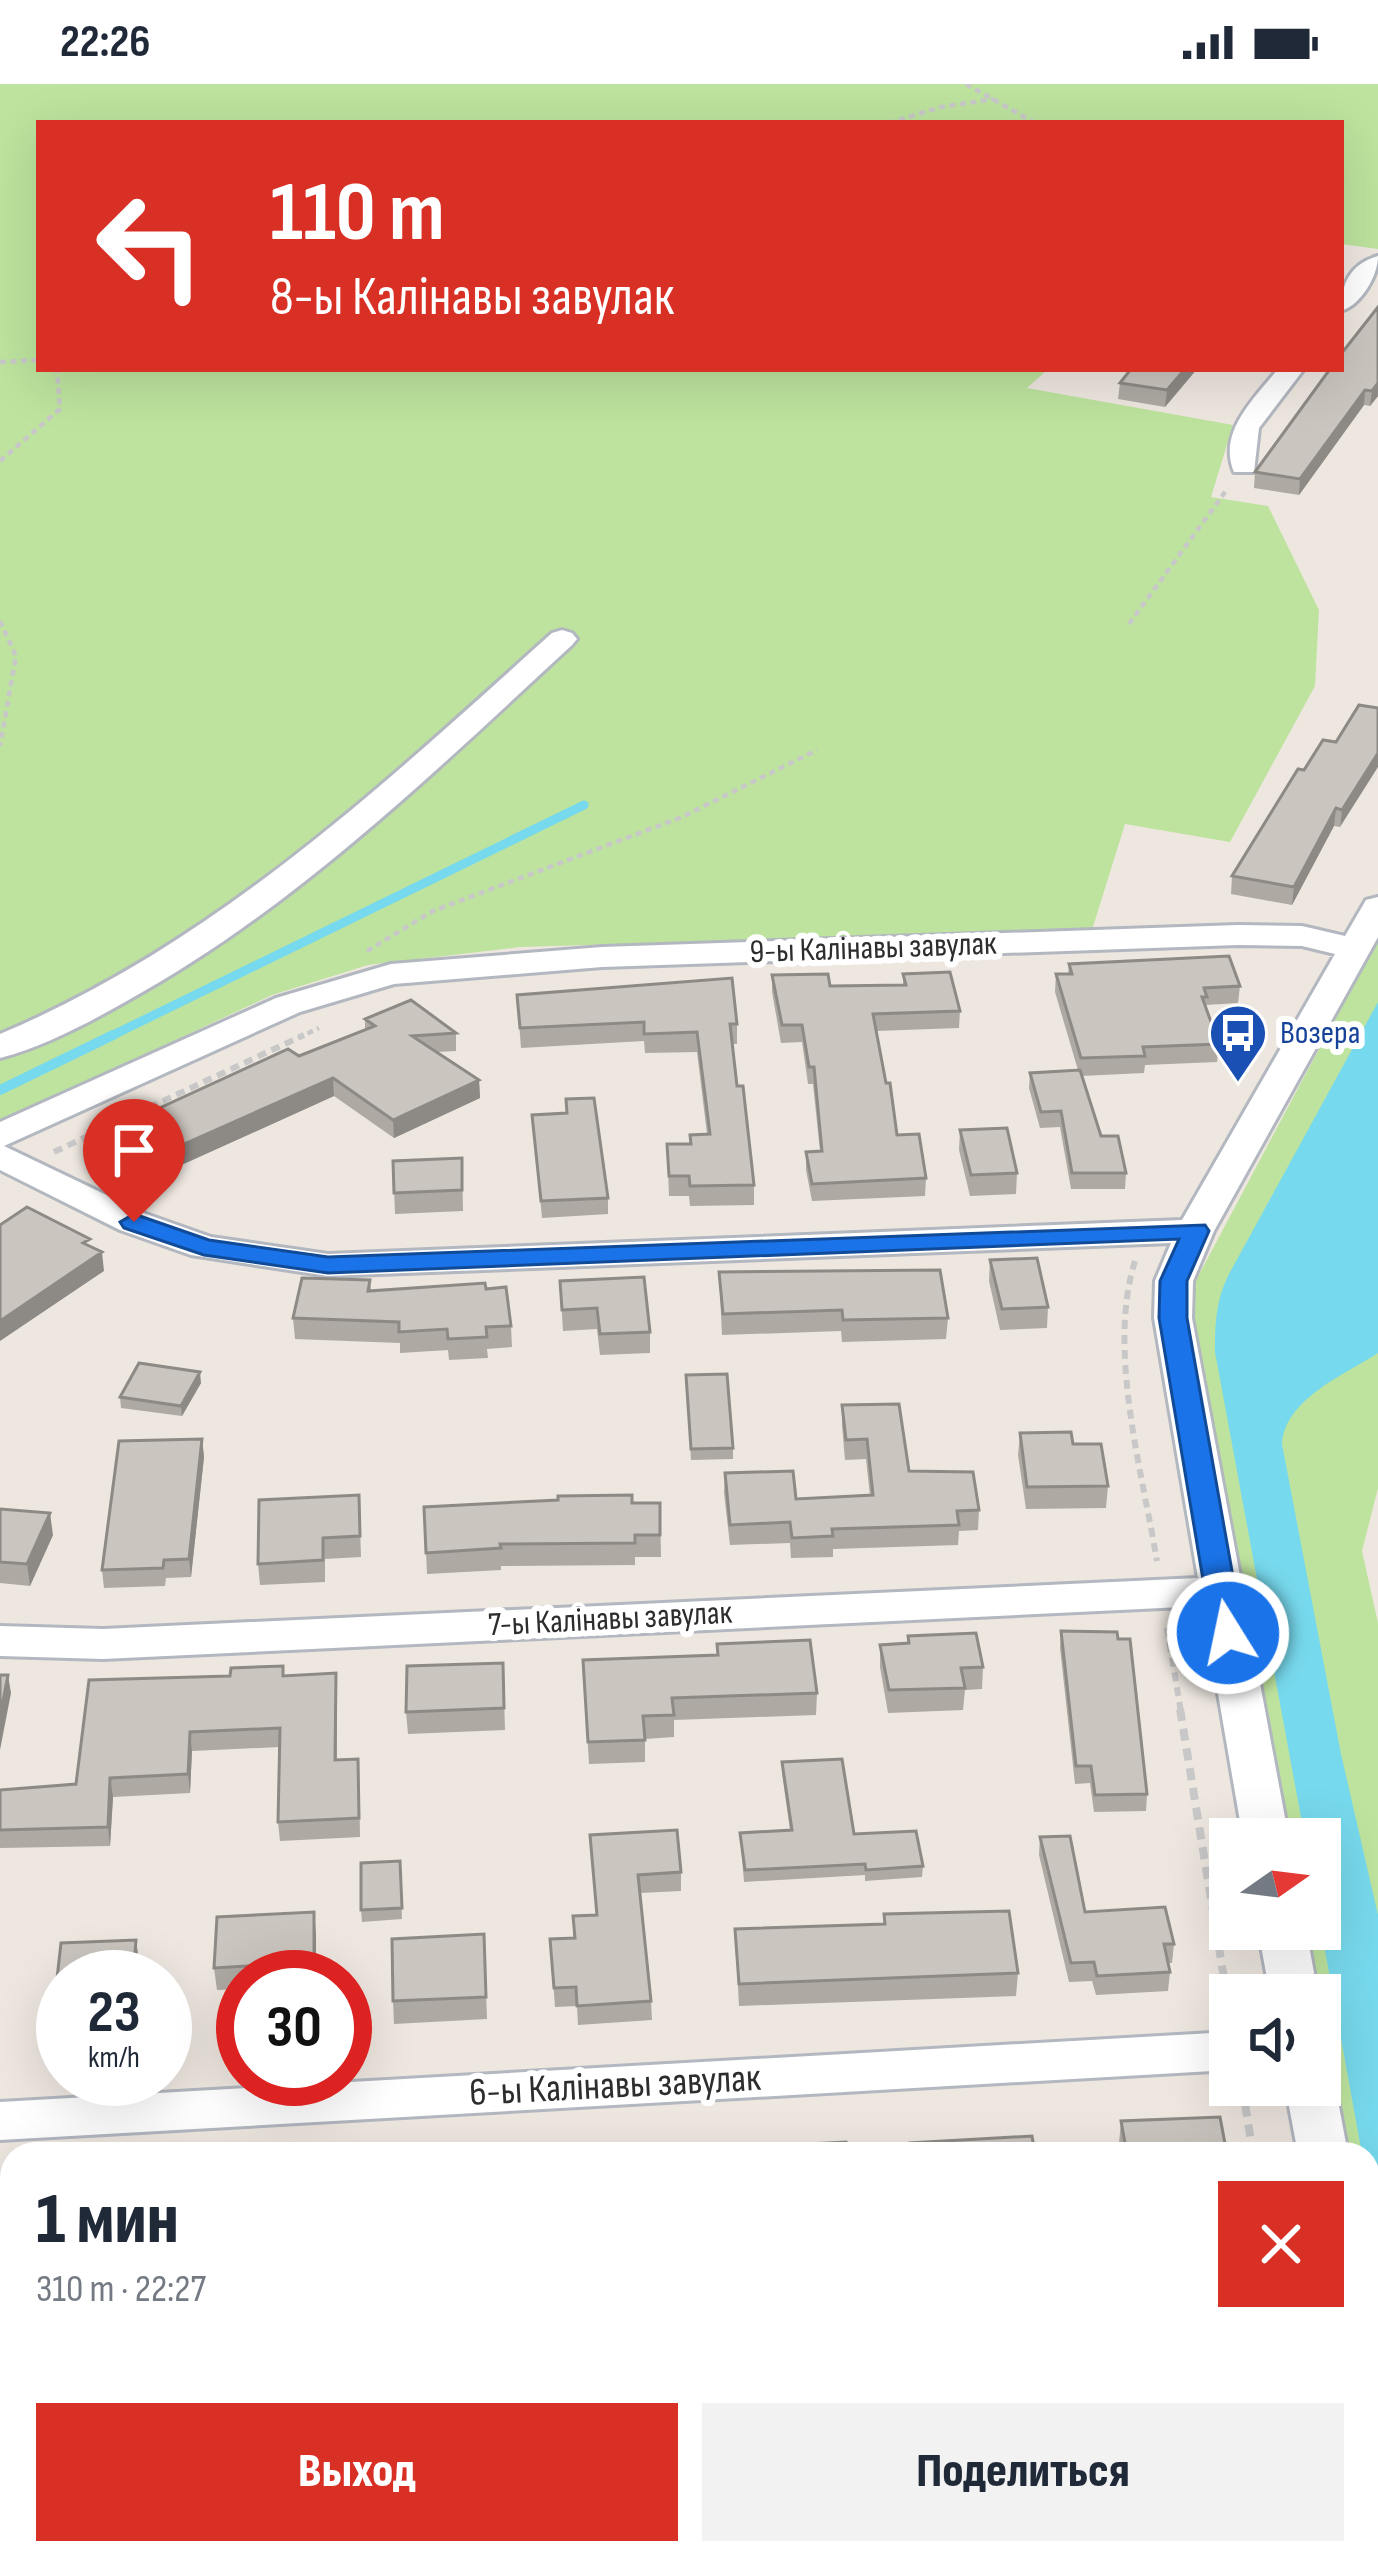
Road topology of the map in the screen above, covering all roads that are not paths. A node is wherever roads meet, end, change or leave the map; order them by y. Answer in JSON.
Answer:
{"nodes":[{"id":1,"x":1378,"y":263,"type":"edge"},
{"id":2,"x":1344,"y":300,"type":"edge"},
{"id":3,"x":1289,"y":372,"type":"edge"},
{"id":4,"x":1244,"y":466,"type":"road end"},
{"id":5,"x":562,"y":639,"type":"dead end"},
{"id":6,"x":1378,"y":907,"type":"edge"},
{"id":7,"x":1355,"y":947,"type":"junction"},
{"id":8,"x":0,"y":1047,"type":"edge"},
{"id":9,"x":7,"y":1153,"type":"edge"},
{"id":10,"x":1196,"y":1231,"type":"junction"},
{"id":11,"x":1220,"y":1591,"type":"junction"},
{"id":12,"x":0,"y":1641,"type":"edge"},
{"id":13,"x":1261,"y":1818,"type":"edge"},
{"id":14,"x":1209,"y":2052,"type":"edge"},
{"id":15,"x":1314,"y":2106,"type":"edge"},
{"id":16,"x":0,"y":2121,"type":"edge"},
{"id":17,"x":1321,"y":2142,"type":"edge"}],
"edges":[{"from":1,"to":2,"type":"street"},
{"from":3,"to":4,"type":"street"},
{"from":5,"to":8,"type":"street"},
{"from":6,"to":7,"type":"street"},
{"from":7,"to":9,"type":"street","name":"9-ы Калінавы завулак"},
{"from":7,"to":10,"type":"street"},
{"from":9,"to":10,"type":"street"},
{"from":10,"to":11,"type":"street"},
{"from":11,"to":12,"type":"street","name":"7-ы Калінавы завулак"},
{"from":11,"to":13,"type":"street"},
{"from":14,"to":16,"type":"street","name":"6-ы Калінавы завулак"},
{"from":15,"to":17,"type":"street"}]}
